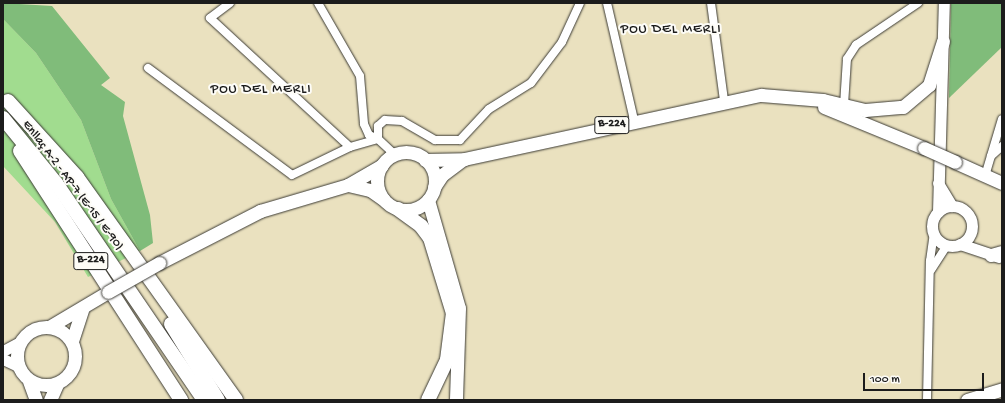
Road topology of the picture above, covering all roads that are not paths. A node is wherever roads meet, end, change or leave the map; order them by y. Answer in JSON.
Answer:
{"nodes":[{"id":1,"x":230,"y":3,"type":"edge"},
{"id":2,"x":318,"y":3,"type":"edge"},
{"id":3,"x":580,"y":3,"type":"edge"},
{"id":4,"x":608,"y":3,"type":"edge"},
{"id":5,"x":711,"y":3,"type":"edge"},
{"id":6,"x":918,"y":3,"type":"edge"},
{"id":7,"x":944,"y":3,"type":"edge"},
{"id":8,"x":944,"y":41,"type":"junction"},
{"id":9,"x":148,"y":68,"type":"dead end"},
{"id":10,"x":5,"y":98,"type":"edge"},
{"id":11,"x":801,"y":98,"type":"junction"},
{"id":12,"x":724,"y":100,"type":"junction"},
{"id":13,"x":844,"y":105,"type":"junction"},
{"id":14,"x":3,"y":118,"type":"edge"},
{"id":15,"x":1002,"y":119,"type":"edge"},
{"id":16,"x":634,"y":120,"type":"junction"},
{"id":17,"x":3,"y":121,"type":"edge"},
{"id":18,"x":378,"y":139,"type":"junction"},
{"id":19,"x":1002,"y":146,"type":"edge"},
{"id":20,"x":350,"y":147,"type":"junction"},
{"id":21,"x":395,"y":155,"type":"junction"},
{"id":22,"x":992,"y":156,"type":"junction"},
{"id":23,"x":464,"y":159,"type":"junction"},
{"id":24,"x":426,"y":160,"type":"junction"},
{"id":25,"x":382,"y":165,"type":"junction"},
{"id":26,"x":992,"y":179,"type":"edge"},
{"id":27,"x":938,"y":183,"type":"junction"},
{"id":28,"x":348,"y":185,"type":"junction"},
{"id":29,"x":434,"y":187,"type":"junction"},
{"id":30,"x":1002,"y":192,"type":"edge"},
{"id":31,"x":383,"y":199,"type":"junction"},
{"id":32,"x":428,"y":200,"type":"junction"},
{"id":33,"x":952,"y":206,"type":"junction"},
{"id":34,"x":398,"y":209,"type":"junction"},
{"id":35,"x":938,"y":212,"type":"junction"},
{"id":36,"x":971,"y":231,"type":"junction"},
{"id":37,"x":934,"y":234,"type":"junction"},
{"id":38,"x":960,"y":244,"type":"junction"},
{"id":39,"x":947,"y":245,"type":"junction"},
{"id":40,"x":994,"y":254,"type":"edge"},
{"id":41,"x":931,"y":271,"type":"junction"},
{"id":42,"x":83,"y":306,"type":"junction"},
{"id":43,"x":49,"y":327,"type":"junction"},
{"id":44,"x":20,"y":342,"type":"junction"},
{"id":45,"x":72,"y":342,"type":"junction"},
{"id":46,"x":3,"y":351,"type":"edge"},
{"id":47,"x":3,"y":359,"type":"edge"},
{"id":48,"x":18,"y":366,"type":"junction"},
{"id":49,"x":29,"y":381,"type":"junction"},
{"id":50,"x":57,"y":384,"type":"junction"},
{"id":51,"x":1002,"y":389,"type":"edge"},
{"id":52,"x":36,"y":400,"type":"edge"},
{"id":53,"x":50,"y":400,"type":"edge"},
{"id":54,"x":182,"y":400,"type":"edge"},
{"id":55,"x":204,"y":400,"type":"edge"},
{"id":56,"x":218,"y":400,"type":"edge"},
{"id":57,"x":236,"y":400,"type":"edge"},
{"id":58,"x":428,"y":400,"type":"edge"},
{"id":59,"x":456,"y":400,"type":"edge"},
{"id":60,"x":927,"y":400,"type":"edge"},
{"id":61,"x":967,"y":400,"type":"edge"}],
"edges":[{"from":1,"to":20,"type":"street"},
{"from":2,"to":18,"type":"street"},
{"from":3,"to":18,"type":"street"},
{"from":4,"to":16,"type":"street"},
{"from":5,"to":12,"type":"street"},
{"from":6,"to":13,"type":"street"},
{"from":7,"to":8,"type":"main road"},
{"from":8,"to":13,"type":"main road"},
{"from":8,"to":27,"type":"main road"},
{"from":9,"to":20,"type":"street"},
{"from":10,"to":56,"type":"highway","name":"Enllaç A-2 - AP-7 (E-15 / E-90)"},
{"from":10,"to":57,"type":"highway"},
{"from":11,"to":12,"type":"main road","number":"B-224"},
{"from":11,"to":13,"type":"main road"},
{"from":11,"to":26,"type":"main road","number":"B-224","bridge":true},
{"from":12,"to":16,"type":"main road","number":"B-224"},
{"from":14,"to":55,"type":"highway","name":"Enllaç A-2 - AP-7 (E-15 / E-90)"},
{"from":15,"to":22,"type":"street"},
{"from":16,"to":23,"type":"main road","number":"B-224"},
{"from":17,"to":54,"type":"highway","number":"B-224"},
{"from":18,"to":20,"type":"street"},
{"from":18,"to":21,"type":"street"},
{"from":19,"to":22,"type":"street"},
{"from":21,"to":24,"type":"main road","number":"B-224"},
{"from":21,"to":25,"type":"main road","number":"B-224"},
{"from":22,"to":26,"type":"street"},
{"from":23,"to":24,"type":"main road","number":"B-224"},
{"from":23,"to":29,"type":"main road","number":"B-224"},
{"from":24,"to":29,"type":"main road"},
{"from":25,"to":28,"type":"main road","number":"B-224"},
{"from":25,"to":31,"type":"main road"},
{"from":26,"to":30,"type":"main road"},
{"from":27,"to":33,"type":"main road"},
{"from":27,"to":35,"type":"main road"},
{"from":28,"to":31,"type":"main road","number":"B-224"},
{"from":28,"to":42,"type":"main road","number":"B-224","bridge":true},
{"from":29,"to":32,"type":"main road","number":"B-224"},
{"from":31,"to":34,"type":"main road","number":"B-224"},
{"from":32,"to":34,"type":"main road"},
{"from":32,"to":59,"type":"main road"},
{"from":33,"to":35,"type":"main road"},
{"from":33,"to":36,"type":"main road"},
{"from":34,"to":58,"type":"highway"},
{"from":35,"to":37,"type":"main road"},
{"from":36,"to":38,"type":"main road"},
{"from":36,"to":40,"type":"main road"},
{"from":37,"to":39,"type":"main road"},
{"from":37,"to":41,"type":"street"},
{"from":38,"to":39,"type":"main road"},
{"from":38,"to":40,"type":"main road"},
{"from":39,"to":41,"type":"street"},
{"from":41,"to":60,"type":"street"},
{"from":42,"to":43,"type":"main road","number":"B-224"},
{"from":42,"to":45,"type":"main road"},
{"from":43,"to":44,"type":"main road","number":"B-224"},
{"from":43,"to":45,"type":"main road"},
{"from":44,"to":46,"type":"main road","number":"B-224"},
{"from":44,"to":48,"type":"main road"},
{"from":45,"to":50,"type":"main road"},
{"from":47,"to":48,"type":"main road"},
{"from":48,"to":49,"type":"main road"},
{"from":49,"to":50,"type":"main road"},
{"from":49,"to":52,"type":"main road"},
{"from":50,"to":53,"type":"main road"},
{"from":51,"to":61,"type":"main road"}]}
